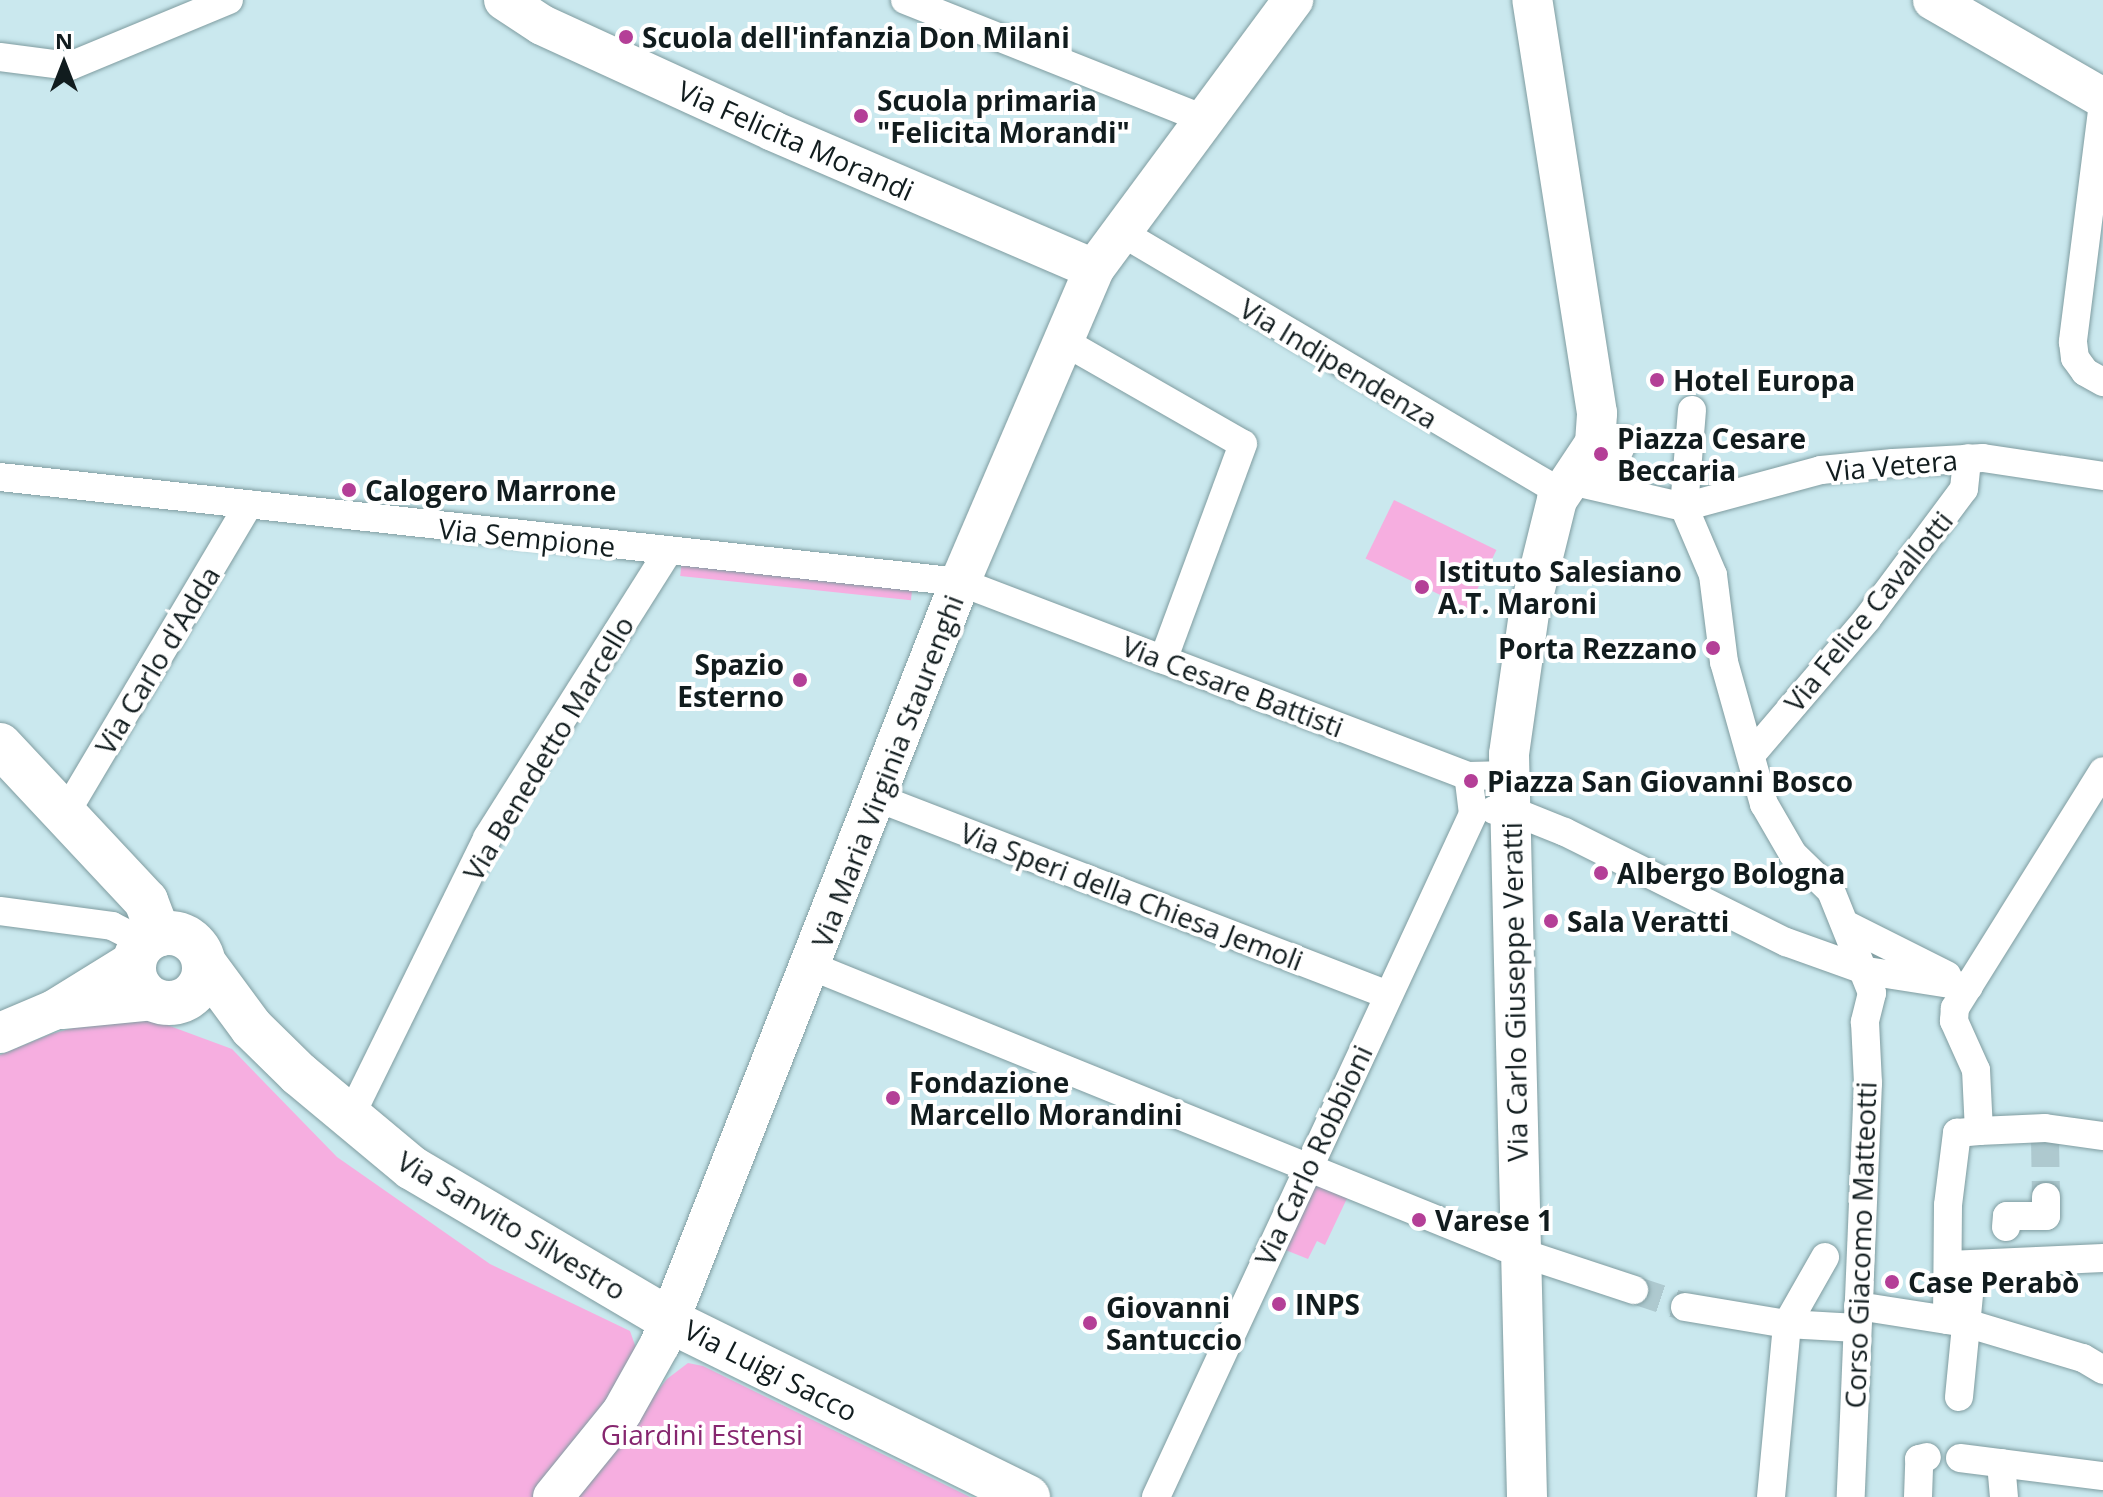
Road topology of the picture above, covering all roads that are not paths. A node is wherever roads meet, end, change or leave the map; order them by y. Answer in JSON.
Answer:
{"nodes":[{"id":1,"x":229,"y":0,"type":"edge"},
{"id":2,"x":504,"y":0,"type":"edge"},
{"id":3,"x":905,"y":0,"type":"edge"},
{"id":4,"x":1293,"y":0,"type":"edge"},
{"id":5,"x":1532,"y":0,"type":"edge"},
{"id":6,"x":1933,"y":0,"type":"edge"},
{"id":7,"x":0,"y":57,"type":"edge"},
{"id":8,"x":2103,"y":101,"type":"edge"},
{"id":9,"x":1204,"y":119,"type":"junction"},
{"id":10,"x":1119,"y":231,"type":"junction"},
{"id":11,"x":1094,"y":269,"type":"junction"},
{"id":12,"x":1063,"y":341,"type":"junction"},
{"id":13,"x":2103,"y":382,"type":"edge"},
{"id":14,"x":1692,"y":410,"type":"dead end"},
{"id":15,"x":1624,"y":440,"type":"dead end"},
{"id":16,"x":1967,"y":458,"type":"junction"},
{"id":17,"x":2103,"y":476,"type":"edge"},
{"id":18,"x":0,"y":477,"type":"edge"},
{"id":19,"x":1565,"y":485,"type":"junction"},
{"id":20,"x":249,"y":504,"type":"junction"},
{"id":21,"x":1684,"y":507,"type":"junction"},
{"id":22,"x":668,"y":552,"type":"junction"},
{"id":23,"x":960,"y":582,"type":"junction"},
{"id":24,"x":1163,"y":660,"type":"junction"},
{"id":25,"x":0,"y":745,"type":"edge"},
{"id":26,"x":1751,"y":755,"type":"junction"},
{"id":27,"x":2103,"y":771,"type":"edge"},
{"id":28,"x":1468,"y":776,"type":"junction"},
{"id":29,"x":875,"y":797,"type":"junction"},
{"id":30,"x":1497,"y":800,"type":"junction"},
{"id":31,"x":65,"y":814,"type":"junction"},
{"id":32,"x":0,"y":911,"type":"edge"},
{"id":33,"x":1847,"y":925,"type":"junction"},
{"id":34,"x":146,"y":946,"type":"junction"},
{"id":35,"x":204,"y":963,"type":"junction"},
{"id":36,"x":811,"y":966,"type":"junction"},
{"id":37,"x":1870,"y":982,"type":"junction"},
{"id":38,"x":1968,"y":987,"type":"junction"},
{"id":39,"x":1388,"y":995,"type":"junction"},
{"id":40,"x":162,"y":1002,"type":"junction"},
{"id":41,"x":54,"y":1010,"type":"junction"},
{"id":42,"x":252,"y":1028,"type":"junction"},
{"id":43,"x":0,"y":1033,"type":"edge"},
{"id":44,"x":349,"y":1119,"type":"junction"},
{"id":45,"x":1979,"y":1131,"type":"junction"},
{"id":46,"x":2103,"y":1136,"type":"edge"},
{"id":47,"x":1306,"y":1168,"type":"junction"},
{"id":48,"x":2046,"y":1197,"type":"dead end"},
{"id":49,"x":2006,"y":1227,"type":"dead end"},
{"id":50,"x":1519,"y":1252,"type":"junction"},
{"id":51,"x":1825,"y":1257,"type":"dead end"},
{"id":52,"x":2103,"y":1258,"type":"edge"},
{"id":53,"x":1961,"y":1265,"type":"junction"},
{"id":54,"x":1634,"y":1290,"type":"tunnel mouth"},
{"id":55,"x":1685,"y":1307,"type":"tunnel mouth"},
{"id":56,"x":1857,"y":1317,"type":"junction"},
{"id":57,"x":669,"y":1318,"type":"junction"},
{"id":58,"x":1956,"y":1321,"type":"junction"},
{"id":59,"x":1787,"y":1324,"type":"junction"},
{"id":60,"x":2103,"y":1370,"type":"edge"},
{"id":61,"x":1959,"y":1397,"type":"dead end"},
{"id":62,"x":1927,"y":1457,"type":"dead end"},
{"id":63,"x":1960,"y":1458,"type":"dead end"},
{"id":64,"x":2001,"y":1463,"type":"junction"},
{"id":65,"x":2103,"y":1476,"type":"edge"},
{"id":66,"x":553,"y":1497,"type":"edge"},
{"id":67,"x":1028,"y":1497,"type":"edge"},
{"id":68,"x":1041,"y":1497,"type":"edge"},
{"id":69,"x":1156,"y":1497,"type":"edge"},
{"id":70,"x":1527,"y":1497,"type":"edge"},
{"id":71,"x":1771,"y":1497,"type":"edge"},
{"id":72,"x":1851,"y":1497,"type":"edge"},
{"id":73,"x":1918,"y":1497,"type":"edge"},
{"id":74,"x":2004,"y":1497,"type":"edge"}],
"edges":[{"from":1,"to":7,"type":"street"},
{"from":2,"to":11,"type":"main road","name":"Via Felicita Morandi"},
{"from":3,"to":9,"type":"street"},
{"from":4,"to":9,"type":"main road","name":"Via Maria Virginia Staurenghi"},
{"from":5,"to":19,"type":"main road"},
{"from":6,"to":8,"type":"main road"},
{"from":8,"to":13,"type":"street"},
{"from":9,"to":10,"type":"main road","name":"Via Maria Virginia Staurenghi"},
{"from":10,"to":11,"type":"main road","name":"Via Maria Virginia Staurenghi"},
{"from":10,"to":19,"type":"street","name":"Via Indipendenza"},
{"from":11,"to":12,"type":"main road","name":"Via Maria Virginia Staurenghi"},
{"from":12,"to":23,"type":"main road","name":"Via Maria Virginia Staurenghi"},
{"from":12,"to":24,"type":"street"},
{"from":14,"to":21,"type":"street"},
{"from":15,"to":21,"type":"street"},
{"from":16,"to":17,"type":"street","name":"Via Vetera"},
{"from":16,"to":21,"type":"street","name":"Via Vetera"},
{"from":16,"to":26,"type":"street","name":"Via Felice Cavallotti"},
{"from":18,"to":20,"type":"street","name":"Via Sempione"},
{"from":19,"to":21,"type":"street"},
{"from":19,"to":30,"type":"main road","name":"Via Carlo Giuseppe Veratti"},
{"from":20,"to":22,"type":"street","name":"Via Sempione"},
{"from":20,"to":31,"type":"street","name":"Via Carlo d'Adda"},
{"from":21,"to":26,"type":"street"},
{"from":22,"to":23,"type":"street","name":"Via Sempione"},
{"from":22,"to":44,"type":"street","name":"Via Benedetto Marcello"},
{"from":23,"to":24,"type":"street","name":"Via Cesare Battisti"},
{"from":23,"to":29,"type":"main road","name":"Via Maria Virginia Staurenghi"},
{"from":24,"to":28,"type":"street","name":"Via Cesare Battisti"},
{"from":25,"to":31,"type":"main road"},
{"from":26,"to":33,"type":"street"},
{"from":27,"to":38,"type":"street"},
{"from":28,"to":30,"type":"street","name":"Via Cesare Battisti"},
{"from":28,"to":30,"type":"street"},
{"from":29,"to":36,"type":"main road","name":"Via Maria Virginia Staurenghi"},
{"from":29,"to":39,"type":"street","name":"Via Speri della Chiesa Jemoli"},
{"from":30,"to":37,"type":"street"},
{"from":30,"to":39,"type":"street","name":"Via Carlo Robbioni"},
{"from":30,"to":50,"type":"main road","name":"Via Carlo Giuseppe Veratti"},
{"from":31,"to":34,"type":"main road"},
{"from":32,"to":34,"type":"street"},
{"from":33,"to":37,"type":"street"},
{"from":33,"to":38,"type":"street"},
{"from":34,"to":35,"type":"main road"},
{"from":34,"to":40,"type":"main road"},
{"from":34,"to":41,"type":"main road"},
{"from":35,"to":40,"type":"main road"},
{"from":35,"to":42,"type":"main road","name":"Via Sanvito Silvestro"},
{"from":36,"to":47,"type":"street"},
{"from":36,"to":57,"type":"main road","name":"Via Maria Virginia Staurenghi"},
{"from":37,"to":38,"type":"street"},
{"from":37,"to":56,"type":"street","name":"Corso Giacomo Matteotti"},
{"from":38,"to":45,"type":"street"},
{"from":39,"to":47,"type":"street","name":"Via Carlo Robbioni"},
{"from":40,"to":41,"type":"main road"},
{"from":40,"to":42,"type":"main road","name":"Via Sanvito Silvestro"},
{"from":41,"to":43,"type":"main road"},
{"from":42,"to":44,"type":"main road","name":"Via Sanvito Silvestro"},
{"from":44,"to":57,"type":"main road","name":"Via Sanvito Silvestro"},
{"from":45,"to":46,"type":"street"},
{"from":45,"to":53,"type":"street"},
{"from":47,"to":50,"type":"street"},
{"from":47,"to":69,"type":"street","name":"Via Carlo Robbioni"},
{"from":48,"to":49,"type":"street"},
{"from":50,"to":54,"type":"street"},
{"from":50,"to":70,"type":"main road","name":"Via Carlo Giuseppe Veratti"},
{"from":51,"to":59,"type":"street"},
{"from":52,"to":53,"type":"street"},
{"from":53,"to":58,"type":"street"},
{"from":55,"to":59,"type":"street"},
{"from":56,"to":58,"type":"street"},
{"from":56,"to":59,"type":"street"},
{"from":56,"to":72,"type":"street","name":"Corso Giacomo Matteotti"},
{"from":57,"to":66,"type":"main road","name":"Via Maria Virginia Staurenghi"},
{"from":57,"to":67,"type":"main road","name":"Via Luigi Sacco"},
{"from":57,"to":68,"type":"main road","name":"Via Luigi Sacco"},
{"from":58,"to":60,"type":"street"},
{"from":58,"to":61,"type":"street"},
{"from":59,"to":71,"type":"street"},
{"from":62,"to":73,"type":"street"},
{"from":63,"to":64,"type":"street"},
{"from":64,"to":65,"type":"street"},
{"from":64,"to":74,"type":"street"}]}
